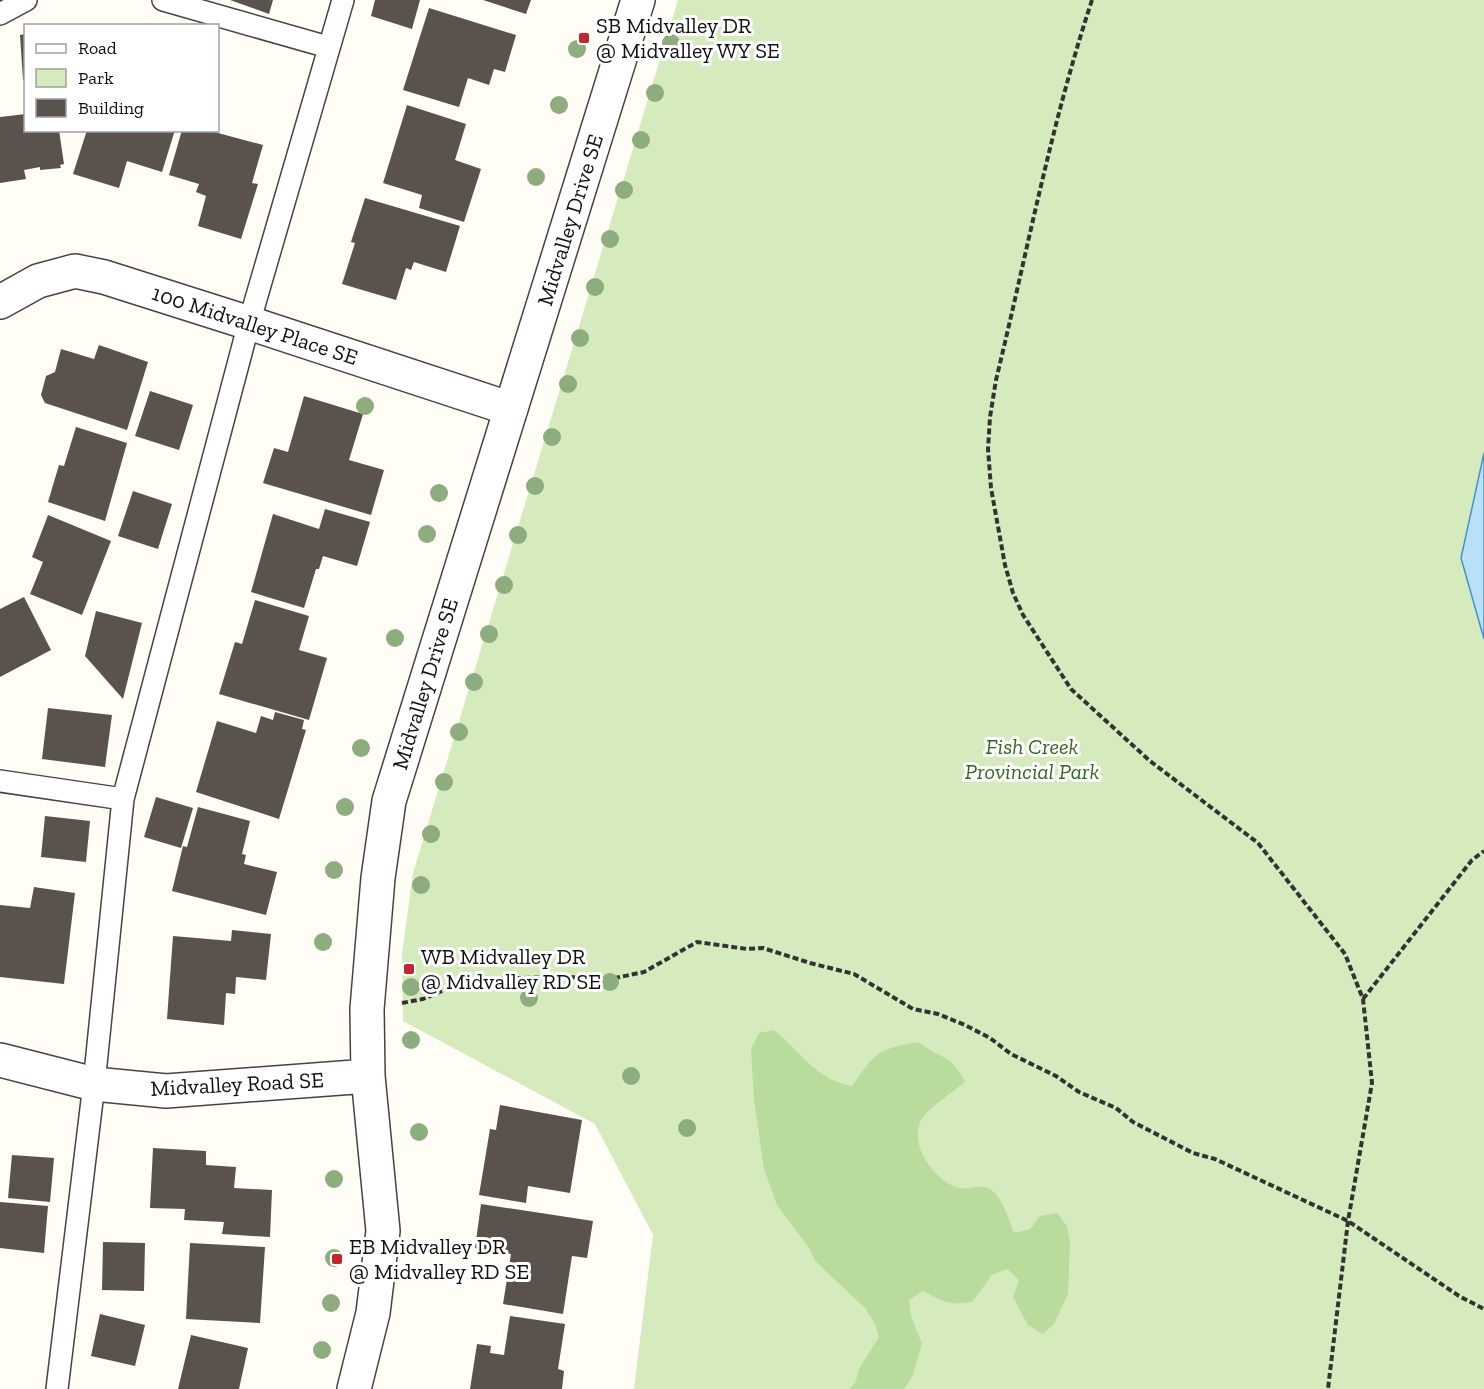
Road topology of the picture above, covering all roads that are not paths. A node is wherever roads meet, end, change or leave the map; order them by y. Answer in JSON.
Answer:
{"nodes":[{"id":1,"x":26,"y":0,"type":"edge"},
{"id":2,"x":163,"y":0,"type":"edge"},
{"id":3,"x":343,"y":0,"type":"edge"},
{"id":4,"x":638,"y":0,"type":"edge"},
{"id":5,"x":0,"y":14,"type":"edge"},
{"id":6,"x":328,"y":46,"type":"junction"},
{"id":7,"x":0,"y":302,"type":"edge"},
{"id":8,"x":249,"y":323,"type":"junction"},
{"id":9,"x":511,"y":409,"type":"junction"},
{"id":10,"x":0,"y":781,"type":"edge"},
{"id":11,"x":123,"y":799,"type":"junction"},
{"id":12,"x":0,"y":1060,"type":"edge"},
{"id":13,"x":368,"y":1076,"type":"junction"},
{"id":14,"x":94,"y":1084,"type":"junction"},
{"id":15,"x":57,"y":1389,"type":"edge"},
{"id":16,"x":354,"y":1389,"type":"edge"}],
"edges":[{"from":1,"to":5,"type":"lane"},
{"from":2,"to":6,"type":"lane"},
{"from":3,"to":6,"type":"lane"},
{"from":4,"to":9,"type":"street","name":"Midvalley Drive SE"},
{"from":6,"to":8,"type":"lane"},
{"from":7,"to":8,"type":"street","name":"100 Midvalley Place SE"},
{"from":8,"to":9,"type":"street","name":"100 Midvalley Place SE"},
{"from":8,"to":11,"type":"lane"},
{"from":9,"to":13,"type":"street","name":"Midvalley Drive SE"},
{"from":10,"to":11,"type":"lane"},
{"from":11,"to":14,"type":"lane"},
{"from":12,"to":14,"type":"street","name":"Midvalley Road SE"},
{"from":13,"to":14,"type":"street","name":"Midvalley Road SE"},
{"from":13,"to":16,"type":"street","name":"Midvalley Drive SE"},
{"from":14,"to":15,"type":"lane"}]}
